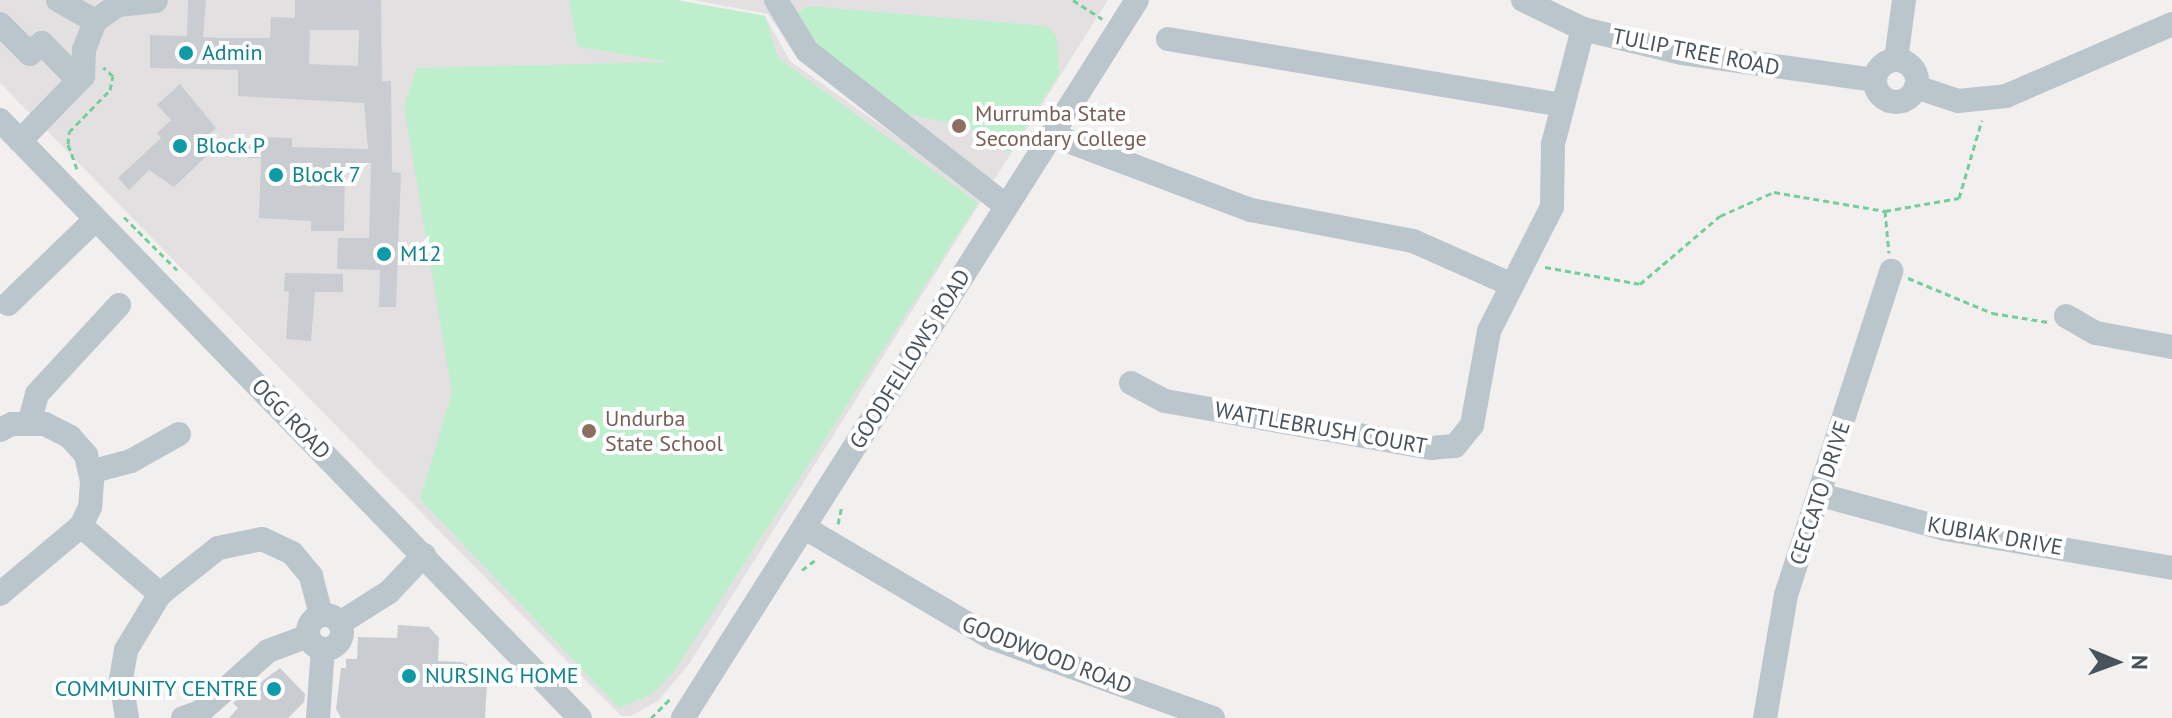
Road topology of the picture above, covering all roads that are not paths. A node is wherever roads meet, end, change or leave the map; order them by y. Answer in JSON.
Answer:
{"nodes":[{"id":1,"x":58,"y":0,"type":"edge"},
{"id":2,"x":776,"y":0,"type":"edge"},
{"id":3,"x":1137,"y":0,"type":"edge"},
{"id":4,"x":1523,"y":0,"type":"edge"},
{"id":5,"x":1904,"y":0,"type":"edge"},
{"id":6,"x":156,"y":1,"type":"edge"},
{"id":7,"x":95,"y":21,"type":"junction"},
{"id":8,"x":0,"y":24,"type":"edge"},
{"id":9,"x":2172,"y":24,"type":"edge"},
{"id":10,"x":1583,"y":29,"type":"junction"},
{"id":11,"x":1168,"y":39,"type":"dead end"},
{"id":12,"x":1896,"y":60,"type":"junction"},
{"id":13,"x":78,"y":80,"type":"junction"},
{"id":14,"x":1875,"y":80,"type":"junction"},
{"id":15,"x":1916,"y":87,"type":"junction"},
{"id":16,"x":1563,"y":105,"type":"junction"},
{"id":17,"x":0,"y":120,"type":"edge"},
{"id":18,"x":1052,"y":135,"type":"junction"},
{"id":19,"x":20,"y":141,"type":"junction"},
{"id":20,"x":1006,"y":206,"type":"junction"},
{"id":21,"x":96,"y":219,"type":"junction"},
{"id":22,"x":1891,"y":271,"type":"road end"},
{"id":23,"x":1510,"y":284,"type":"junction"},
{"id":24,"x":8,"y":304,"type":"dead end"},
{"id":25,"x":119,"y":305,"type":"dead end"},
{"id":26,"x":2066,"y":316,"type":"road end"},
{"id":27,"x":2172,"y":347,"type":"edge"},
{"id":28,"x":1131,"y":383,"type":"dead end"},
{"id":29,"x":29,"y":424,"type":"junction"},
{"id":30,"x":0,"y":430,"type":"edge"},
{"id":31,"x":179,"y":434,"type":"dead end"},
{"id":32,"x":90,"y":472,"type":"junction"},
{"id":33,"x":1821,"y":495,"type":"junction"},
{"id":34,"x":81,"y":526,"type":"junction"},
{"id":35,"x":805,"y":528,"type":"junction"},
{"id":36,"x":424,"y":555,"type":"junction"},
{"id":37,"x":2172,"y":568,"type":"edge"},
{"id":38,"x":0,"y":594,"type":"edge"},
{"id":39,"x":160,"y":594,"type":"junction"},
{"id":40,"x":330,"y":619,"type":"junction"},
{"id":41,"x":315,"y":643,"type":"junction"},
{"id":42,"x":127,"y":718,"type":"edge"},
{"id":43,"x":183,"y":718,"type":"edge"},
{"id":44,"x":318,"y":718,"type":"edge"},
{"id":45,"x":580,"y":718,"type":"edge"},
{"id":46,"x":683,"y":718,"type":"edge"},
{"id":47,"x":1213,"y":718,"type":"edge"},
{"id":48,"x":1765,"y":718,"type":"edge"}],
"edges":[{"from":1,"to":7,"type":"street"},
{"from":2,"to":20,"type":"street"},
{"from":3,"to":18,"type":"street","name":"GOODFELLOWS ROAD"},
{"from":4,"to":10,"type":"street","name":"TULIP TREE ROAD"},
{"from":5,"to":12,"type":"street"},
{"from":6,"to":7,"type":"street"},
{"from":7,"to":13,"type":"street"},
{"from":8,"to":13,"type":"street"},
{"from":9,"to":15,"type":"street"},
{"from":10,"to":14,"type":"street","name":"TULIP TREE ROAD"},
{"from":10,"to":16,"type":"street","name":"WATTLEBRUSH COURT"},
{"from":11,"to":16,"type":"street"},
{"from":12,"to":14,"type":"street"},
{"from":12,"to":15,"type":"street"},
{"from":13,"to":19,"type":"street"},
{"from":14,"to":15,"type":"street"},
{"from":16,"to":23,"type":"street","name":"WATTLEBRUSH COURT"},
{"from":17,"to":19,"type":"street","name":"OGG ROAD"},
{"from":18,"to":20,"type":"street","name":"GOODFELLOWS ROAD"},
{"from":18,"to":23,"type":"street"},
{"from":19,"to":21,"type":"street","name":"OGG ROAD"},
{"from":20,"to":35,"type":"street","name":"GOODFELLOWS ROAD"},
{"from":21,"to":24,"type":"street"},
{"from":21,"to":36,"type":"street","name":"OGG ROAD"},
{"from":22,"to":33,"type":"street","name":"CECCATO DRIVE"},
{"from":23,"to":28,"type":"street","name":"WATTLEBRUSH COURT"},
{"from":25,"to":29,"type":"street"},
{"from":26,"to":27,"type":"street"},
{"from":29,"to":30,"type":"street"},
{"from":29,"to":32,"type":"street"},
{"from":31,"to":32,"type":"street"},
{"from":32,"to":34,"type":"street"},
{"from":33,"to":37,"type":"street","name":"KUBIAK DRIVE"},
{"from":33,"to":48,"type":"street","name":"CECCATO DRIVE"},
{"from":34,"to":38,"type":"street"},
{"from":34,"to":39,"type":"street"},
{"from":35,"to":46,"type":"street","name":"GOODFELLOWS ROAD"},
{"from":35,"to":47,"type":"street","name":"GOODWOOD ROAD"},
{"from":36,"to":40,"type":"street"},
{"from":36,"to":45,"type":"street","name":"OGG ROAD"},
{"from":39,"to":40,"type":"street"},
{"from":39,"to":42,"type":"street"},
{"from":40,"to":41,"type":"street"},
{"from":41,"to":43,"type":"street"},
{"from":41,"to":44,"type":"street"}]}
